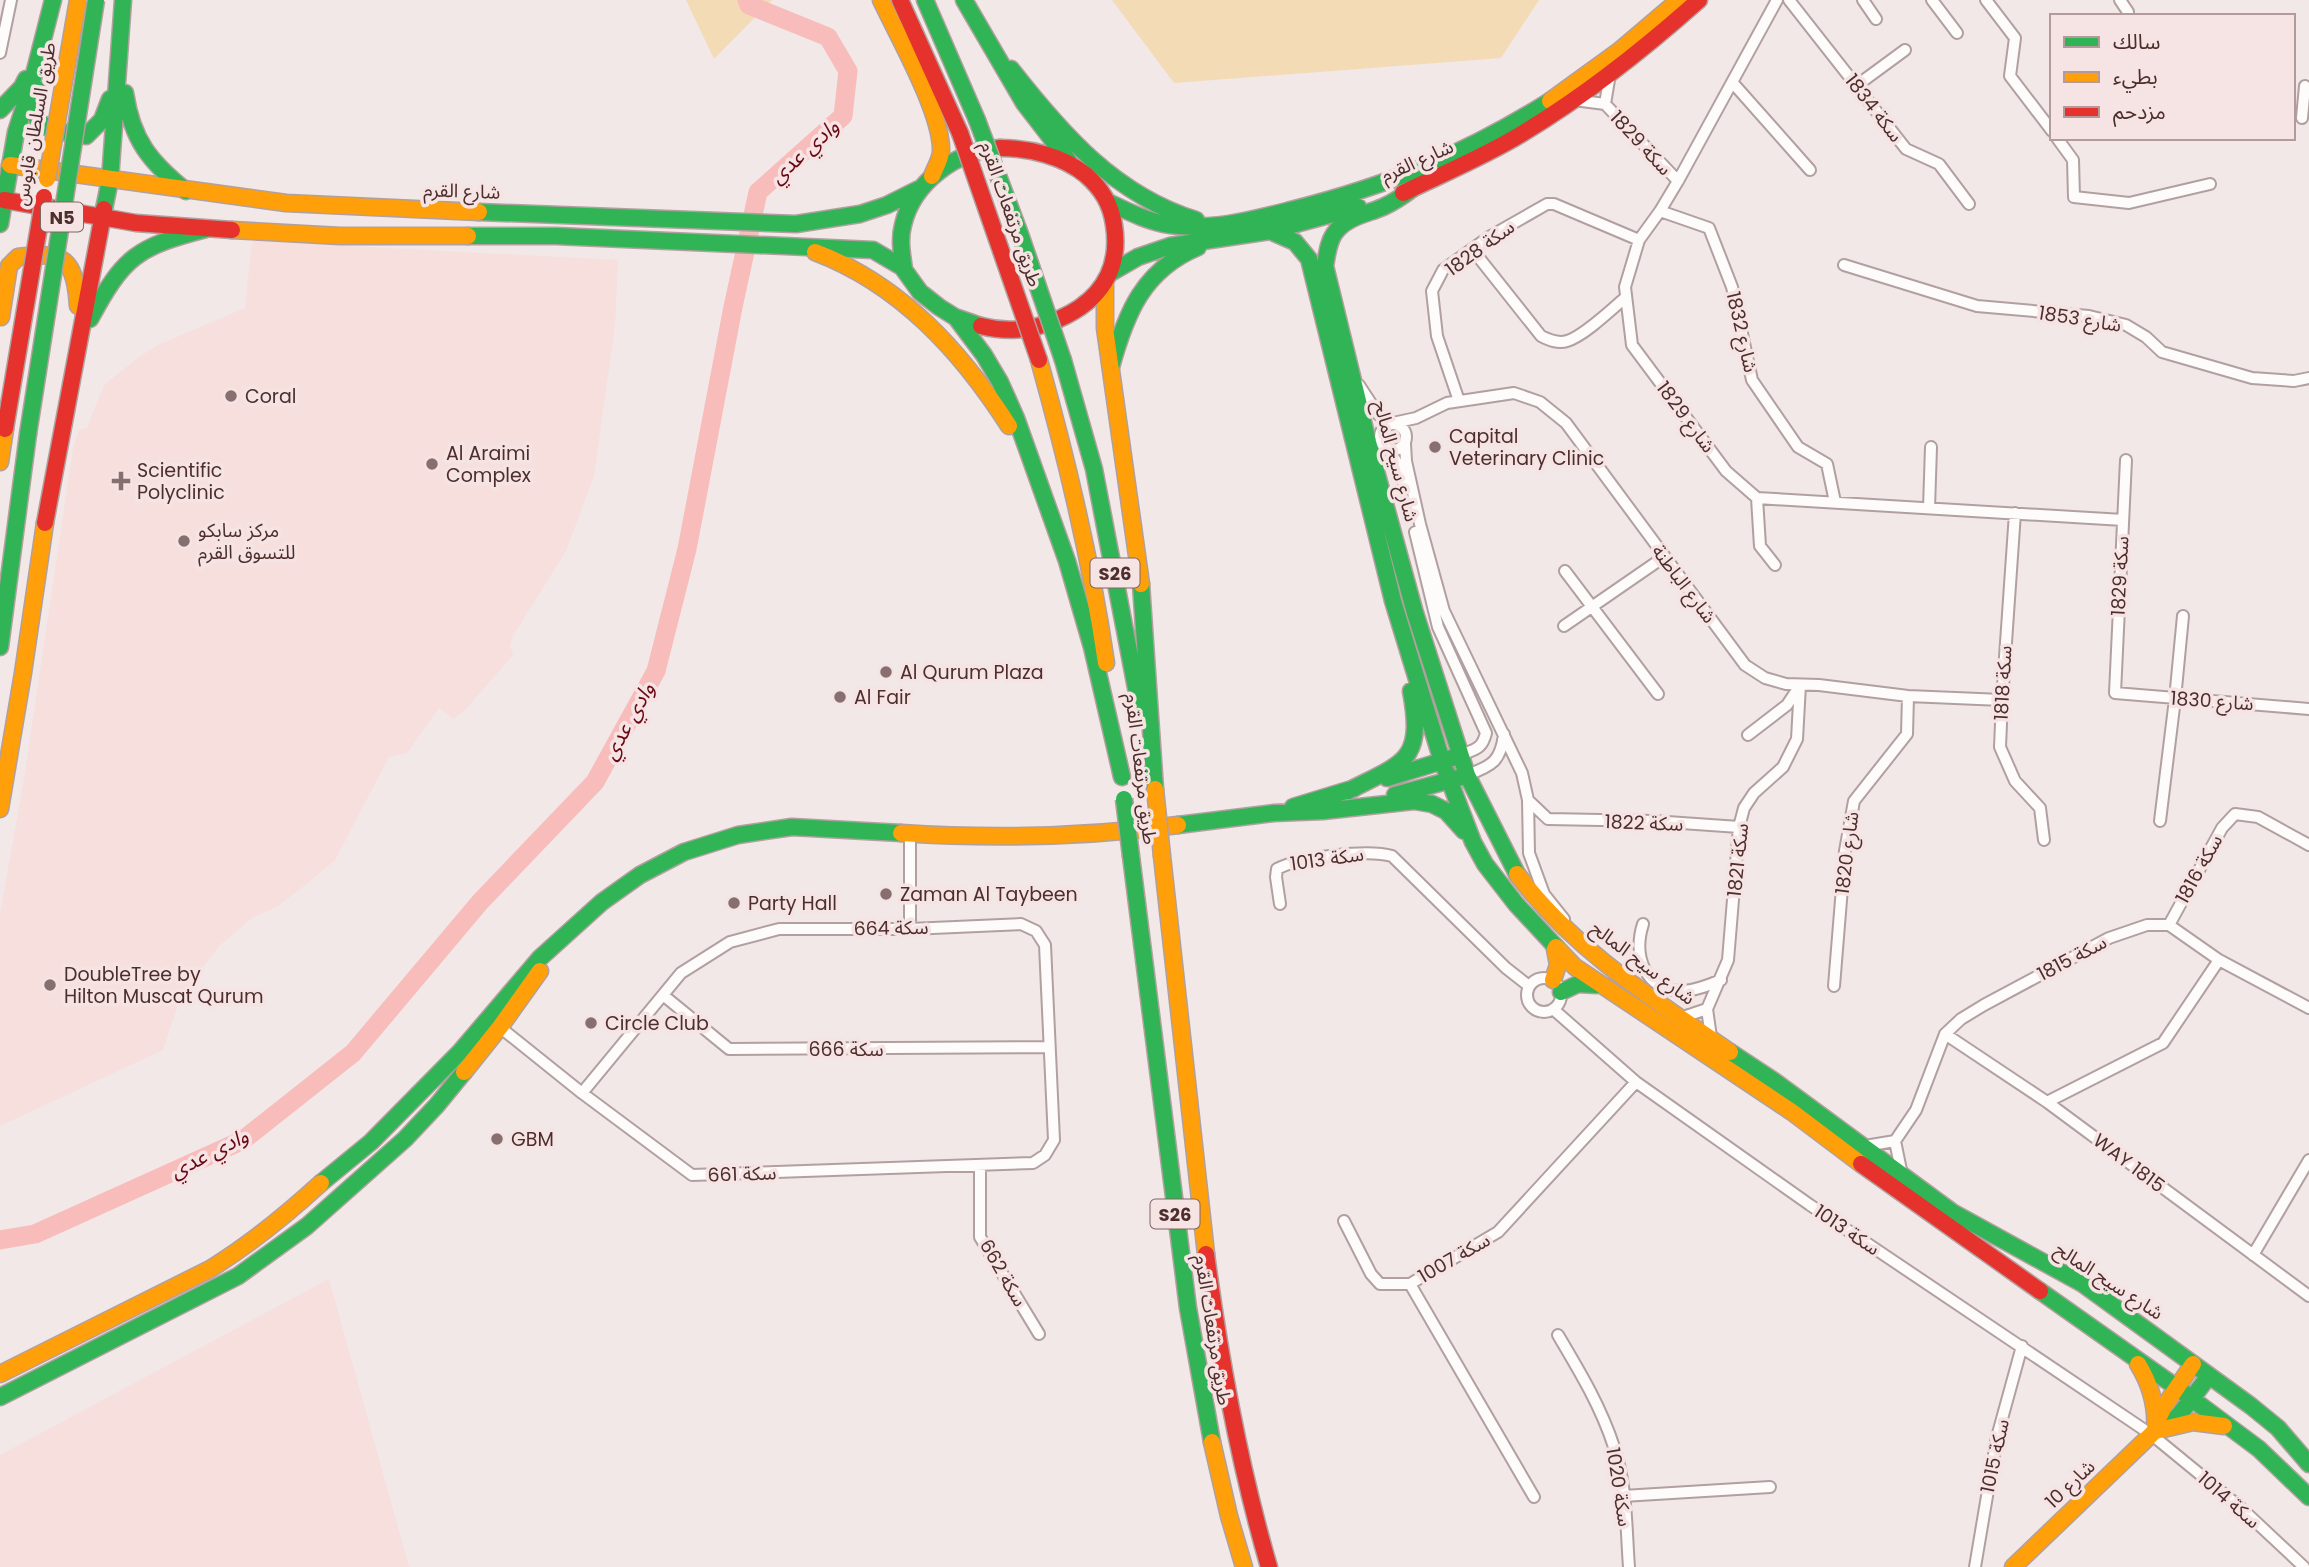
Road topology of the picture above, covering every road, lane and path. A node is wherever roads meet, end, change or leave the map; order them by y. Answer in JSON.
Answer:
{"nodes":[{"id":1,"x":10,"y":0,"type":"edge"},
{"id":2,"x":53,"y":0,"type":"edge"},
{"id":3,"x":78,"y":0,"type":"edge"},
{"id":4,"x":96,"y":0,"type":"edge"},
{"id":5,"x":123,"y":0,"type":"edge"},
{"id":6,"x":881,"y":0,"type":"edge"},
{"id":7,"x":900,"y":0,"type":"edge"},
{"id":8,"x":926,"y":0,"type":"edge"},
{"id":9,"x":964,"y":0,"type":"edge"},
{"id":10,"x":1679,"y":0,"type":"edge"},
{"id":11,"x":1699,"y":0,"type":"edge"},
{"id":12,"x":1777,"y":0,"type":"edge"},
{"id":13,"x":1789,"y":0,"type":"edge"},
{"id":14,"x":1863,"y":0,"type":"edge"},
{"id":15,"x":1932,"y":0,"type":"edge"},
{"id":16,"x":1986,"y":0,"type":"edge"},
{"id":17,"x":1876,"y":19,"type":"dead end"},
{"id":18,"x":1957,"y":33,"type":"dead end"},
{"id":19,"x":988,"y":40,"type":"junction"},
{"id":20,"x":42,"y":45,"type":"junction"},
{"id":21,"x":120,"y":50,"type":"junction"},
{"id":22,"x":1905,"y":50,"type":"dead end"},
{"id":23,"x":0,"y":53,"type":"edge"},
{"id":24,"x":1610,"y":74,"type":"junction"},
{"id":25,"x":1732,"y":82,"type":"junction"},
{"id":26,"x":1856,"y":86,"type":"junction"},
{"id":27,"x":2305,"y":86,"type":"dead end"},
{"id":28,"x":1574,"y":100,"type":"junction"},
{"id":29,"x":1605,"y":104,"type":"junction"},
{"id":30,"x":0,"y":110,"type":"edge"},
{"id":31,"x":2301,"y":118,"type":"edge"},
{"id":32,"x":2050,"y":128,"type":"edge"},
{"id":33,"x":2058,"y":140,"type":"edge"},
{"id":34,"x":1071,"y":163,"type":"junction"},
{"id":35,"x":5,"y":164,"type":"edge"},
{"id":36,"x":1810,"y":170,"type":"dead end"},
{"id":37,"x":932,"y":176,"type":"junction"},
{"id":38,"x":110,"y":180,"type":"junction"},
{"id":39,"x":1678,"y":181,"type":"junction"},
{"id":40,"x":2210,"y":184,"type":"dead end"},
{"id":41,"x":919,"y":188,"type":"junction"},
{"id":42,"x":1412,"y":189,"type":"junction"},
{"id":43,"x":186,"y":191,"type":"junction"},
{"id":44,"x":2,"y":199,"type":"edge"},
{"id":45,"x":1110,"y":203,"type":"junction"},
{"id":46,"x":1969,"y":204,"type":"dead end"},
{"id":47,"x":1660,"y":211,"type":"junction"},
{"id":48,"x":103,"y":218,"type":"junction"},
{"id":49,"x":0,"y":224,"type":"edge"},
{"id":50,"x":206,"y":229,"type":"junction"},
{"id":51,"x":1270,"y":231,"type":"junction"},
{"id":52,"x":1215,"y":232,"type":"junction"},
{"id":53,"x":1639,"y":240,"type":"junction"},
{"id":54,"x":795,"y":246,"type":"junction"},
{"id":55,"x":1472,"y":249,"type":"junction"},
{"id":56,"x":1844,"y":265,"type":"dead end"},
{"id":57,"x":904,"y":269,"type":"junction"},
{"id":58,"x":1108,"y":278,"type":"junction"},
{"id":59,"x":0,"y":288,"type":"edge"},
{"id":60,"x":1626,"y":297,"type":"junction"},
{"id":61,"x":957,"y":319,"type":"junction"},
{"id":62,"x":1,"y":321,"type":"edge"},
{"id":63,"x":78,"y":343,"type":"junction"},
{"id":64,"x":1348,"y":360,"type":"junction"},
{"id":65,"x":1111,"y":367,"type":"junction"},
{"id":66,"x":2309,"y":378,"type":"edge"},
{"id":67,"x":1459,"y":401,"type":"junction"},
{"id":68,"x":1416,"y":418,"type":"junction"},
{"id":69,"x":1391,"y":424,"type":"junction"},
{"id":70,"x":1406,"y":440,"type":"junction"},
{"id":71,"x":1931,"y":447,"type":"dead end"},
{"id":72,"x":1389,"y":450,"type":"junction"},
{"id":73,"x":2126,"y":460,"type":"dead end"},
{"id":74,"x":0,"y":462,"type":"edge"},
{"id":75,"x":1036,"y":477,"type":"junction"},
{"id":76,"x":1757,"y":498,"type":"junction"},
{"id":77,"x":1835,"y":502,"type":"junction"},
{"id":78,"x":1929,"y":508,"type":"junction"},
{"id":79,"x":2015,"y":513,"type":"junction"},
{"id":80,"x":2123,"y":520,"type":"junction"},
{"id":81,"x":1664,"y":557,"type":"junction"},
{"id":82,"x":1775,"y":565,"type":"dead end"},
{"id":83,"x":1565,"y":571,"type":"dead end"},
{"id":84,"x":1591,"y":607,"type":"junction"},
{"id":85,"x":2183,"y":616,"type":"dead end"},
{"id":86,"x":1564,"y":626,"type":"dead end"},
{"id":87,"x":1402,"y":629,"type":"junction"},
{"id":88,"x":0,"y":647,"type":"edge"},
{"id":89,"x":1800,"y":685,"type":"junction"},
{"id":90,"x":2115,"y":693,"type":"joint"},
{"id":91,"x":1658,"y":694,"type":"dead end"},
{"id":92,"x":1908,"y":696,"type":"junction"},
{"id":93,"x":2175,"y":699,"type":"junction"},
{"id":94,"x":2002,"y":700,"type":"junction"},
{"id":95,"x":2309,"y":709,"type":"edge"},
{"id":96,"x":1504,"y":733,"type":"junction"},
{"id":97,"x":1748,"y":735,"type":"dead end"},
{"id":98,"x":1461,"y":755,"type":"junction"},
{"id":99,"x":1443,"y":761,"type":"junction"},
{"id":100,"x":1468,"y":775,"type":"junction"},
{"id":101,"x":1122,"y":777,"type":"junction"},
{"id":102,"x":1450,"y":781,"type":"junction"},
{"id":103,"x":1155,"y":789,"type":"junction"},
{"id":104,"x":1350,"y":799,"type":"junction"},
{"id":105,"x":1528,"y":800,"type":"junction"},
{"id":106,"x":0,"y":809,"type":"edge"},
{"id":107,"x":1548,"y":819,"type":"junction"},
{"id":108,"x":2160,"y":821,"type":"dead end"},
{"id":109,"x":1739,"y":827,"type":"junction"},
{"id":110,"x":910,"y":834,"type":"junction"},
{"id":111,"x":1528,"y":834,"type":"junction"},
{"id":112,"x":2044,"y":840,"type":"dead end"},
{"id":113,"x":1473,"y":842,"type":"junction"},
{"id":114,"x":2309,"y":845,"type":"edge"},
{"id":115,"x":1280,"y":904,"type":"dead end"},
{"id":116,"x":1643,"y":924,"type":"dead end"},
{"id":117,"x":2169,"y":925,"type":"junction"},
{"id":118,"x":909,"y":929,"type":"junction"},
{"id":119,"x":1555,"y":947,"type":"junction"},
{"id":120,"x":1589,"y":952,"type":"junction"},
{"id":121,"x":2219,"y":960,"type":"junction"},
{"id":122,"x":1721,"y":980,"type":"junction"},
{"id":123,"x":1530,"y":986,"type":"junction"},
{"id":124,"x":1557,"y":986,"type":"junction"},
{"id":125,"x":1603,"y":986,"type":"junction"},
{"id":126,"x":1834,"y":986,"type":"dead end"},
{"id":127,"x":663,"y":995,"type":"junction"},
{"id":128,"x":2309,"y":1008,"type":"edge"},
{"id":129,"x":1553,"y":1009,"type":"junction"},
{"id":130,"x":1707,"y":1009,"type":"junction"},
{"id":131,"x":1680,"y":1018,"type":"junction"},
{"id":132,"x":495,"y":1023,"type":"junction"},
{"id":133,"x":1945,"y":1034,"type":"junction"},
{"id":134,"x":1711,"y":1037,"type":"junction"},
{"id":135,"x":1048,"y":1047,"type":"junction"},
{"id":136,"x":1636,"y":1082,"type":"junction"},
{"id":137,"x":582,"y":1093,"type":"junction"},
{"id":138,"x":2047,"y":1102,"type":"junction"},
{"id":139,"x":1895,"y":1141,"type":"junction"},
{"id":140,"x":1865,"y":1146,"type":"junction"},
{"id":141,"x":1045,"y":1155,"type":"joint"},
{"id":142,"x":2309,"y":1160,"type":"edge"},
{"id":143,"x":980,"y":1166,"type":"junction"},
{"id":144,"x":1902,"y":1175,"type":"junction"},
{"id":145,"x":1344,"y":1221,"type":"dead end"},
{"id":146,"x":2253,"y":1255,"type":"junction"},
{"id":147,"x":1410,"y":1284,"type":"junction"},
{"id":148,"x":2309,"y":1296,"type":"edge"},
{"id":149,"x":1039,"y":1334,"type":"dead end"},
{"id":150,"x":1558,"y":1335,"type":"dead end"},
{"id":151,"x":2022,"y":1346,"type":"junction"},
{"id":152,"x":2133,"y":1356,"type":"junction"},
{"id":153,"x":2193,"y":1364,"type":"junction"},
{"id":154,"x":0,"y":1374,"type":"edge"},
{"id":155,"x":2209,"y":1376,"type":"junction"},
{"id":156,"x":2176,"y":1387,"type":"junction"},
{"id":157,"x":0,"y":1397,"type":"edge"},
{"id":158,"x":2192,"y":1398,"type":"junction"},
{"id":159,"x":2157,"y":1429,"type":"junction"},
{"id":160,"x":2231,"y":1429,"type":"junction"},
{"id":161,"x":2309,"y":1464,"type":"edge"},
{"id":162,"x":1770,"y":1487,"type":"dead end"},
{"id":163,"x":1623,"y":1496,"type":"junction"},
{"id":164,"x":1534,"y":1497,"type":"dead end"},
{"id":165,"x":2309,"y":1497,"type":"edge"},
{"id":166,"x":2017,"y":1566,"type":"edge"},
{"id":167,"x":1244,"y":1567,"type":"edge"},
{"id":168,"x":1269,"y":1567,"type":"edge"},
{"id":169,"x":1629,"y":1567,"type":"edge"},
{"id":170,"x":1975,"y":1567,"type":"edge"},
{"id":171,"x":2304,"y":1567,"type":"edge"}],
"edges":[{"from":1,"to":23,"type":"street"},
{"from":2,"to":20,"type":"main road"},
{"from":3,"to":74,"type":"main road","name":"طريق السلطان قابوس","number":"N5","bridge":true},
{"from":4,"to":88,"type":"main road","name":"طريق السلطان قابوس","number":"N5","bridge":true},
{"from":5,"to":21,"type":"main road"},
{"from":6,"to":37,"type":"main road"},
{"from":7,"to":101,"type":"main road","name":"طريق مرتفعات القرم","number":"S26","bridge":true},
{"from":8,"to":103,"type":"main road","name":"طريق مرتفعات القرم","number":"S26","bridge":true},
{"from":9,"to":19,"type":"main road"},
{"from":10,"to":52,"type":"main road","name":"شارع القرم"},
{"from":11,"to":24,"type":"main road","name":"شارع القرم"},
{"from":12,"to":25,"type":"street","name":"1829 شارع"},
{"from":13,"to":26,"type":"street","name":"سكة 1834"},
{"from":14,"to":17,"type":"street"},
{"from":15,"to":18,"type":"street"},
{"from":16,"to":32,"type":"street"},
{"from":19,"to":34,"type":"main road"},
{"from":19,"to":52,"type":"main road"},
{"from":20,"to":21,"type":"main road"},
{"from":20,"to":30,"type":"main road"},
{"from":20,"to":35,"type":"main road"},
{"from":21,"to":38,"type":"main road"},
{"from":21,"to":43,"type":"main road"},
{"from":22,"to":26,"type":"street"},
{"from":24,"to":28,"type":"main road","name":"شارع القرم"},
{"from":24,"to":29,"type":"street","name":"سكة 1829"},
{"from":25,"to":36,"type":"street"},
{"from":25,"to":39,"type":"street","name":"1829 شارع"},
{"from":26,"to":46,"type":"street","name":"سكة 1834"},
{"from":27,"to":31,"type":"street"},
{"from":28,"to":29,"type":"street","name":"سكة 1829"},
{"from":28,"to":42,"type":"main road","name":"شارع القرم"},
{"from":29,"to":39,"type":"street","name":"سكة 1829"},
{"from":33,"to":40,"type":"street"},
{"from":34,"to":37,"type":"main road"},
{"from":34,"to":45,"type":"main road"},
{"from":35,"to":38,"type":"main road","name":"شارع القرم"},
{"from":35,"to":44,"type":"main road"},
{"from":37,"to":41,"type":"main road"},
{"from":38,"to":43,"type":"main road","name":"شارع القرم"},
{"from":38,"to":48,"type":"main road"},
{"from":39,"to":47,"type":"street","name":"1829 شارع"},
{"from":41,"to":43,"type":"main road","name":"شارع القرم"},
{"from":41,"to":57,"type":"main road"},
{"from":42,"to":51,"type":"main road","name":"شارع القرم"},
{"from":42,"to":64,"type":"main road","name":"شارع سيح المالح"},
{"from":44,"to":48,"type":"main road"},
{"from":44,"to":49,"type":"main road"},
{"from":45,"to":52,"type":"main road","name":"شارع القرم"},
{"from":45,"to":58,"type":"main road"},
{"from":47,"to":53,"type":"street","name":"1829 شارع"},
{"from":47,"to":77,"type":"street","name":"1832 شارع"},
{"from":48,"to":50,"type":"main road"},
{"from":48,"to":63,"type":"main road"},
{"from":50,"to":54,"type":"main road"},
{"from":50,"to":63,"type":"main road"},
{"from":51,"to":52,"type":"main road","name":"شارع القرم"},
{"from":51,"to":87,"type":"main road","name":"شارع سيح المالح"},
{"from":52,"to":58,"type":"main road","name":"شارع القرم"},
{"from":52,"to":65,"type":"main road"},
{"from":53,"to":55,"type":"street","name":"سكة 1828"},
{"from":53,"to":60,"type":"street","name":"1829 شارع"},
{"from":54,"to":57,"type":"main road"},
{"from":54,"to":75,"type":"main road"},
{"from":55,"to":60,"type":"street"},
{"from":55,"to":67,"type":"street","name":"سكة 1828"},
{"from":56,"to":66,"type":"street","name":"شارع 1853"},
{"from":57,"to":61,"type":"main road"},
{"from":58,"to":61,"type":"main road"},
{"from":58,"to":65,"type":"main road"},
{"from":59,"to":62,"type":"main road"},
{"from":60,"to":76,"type":"street","name":"1829 شارع"},
{"from":61,"to":75,"type":"main road"},
{"from":62,"to":63,"type":"main road"},
{"from":63,"to":106,"type":"main road"},
{"from":64,"to":69,"type":"street"},
{"from":64,"to":98,"type":"main road","name":"شارع سيح المالح"},
{"from":65,"to":103,"type":"main road"},
{"from":67,"to":68,"type":"street","name":"شارع الباطنة"},
{"from":67,"to":81,"type":"street","name":"شارع الباطنة"},
{"from":68,"to":69,"type":"street","name":"شارع الباطنة"},
{"from":68,"to":70,"type":"street"},
{"from":69,"to":70,"type":"street"},
{"from":69,"to":72,"type":"street"},
{"from":70,"to":72,"type":"street"},
{"from":70,"to":96,"type":"street"},
{"from":71,"to":78,"type":"street"},
{"from":72,"to":98,"type":"street"},
{"from":73,"to":80,"type":"street","name":"سكة 1829"},
{"from":75,"to":101,"type":"main road"},
{"from":76,"to":77,"type":"street"},
{"from":76,"to":82,"type":"street"},
{"from":77,"to":78,"type":"street"},
{"from":78,"to":79,"type":"street"},
{"from":79,"to":80,"type":"street"},
{"from":79,"to":94,"type":"street","name":"سكة 1818"},
{"from":80,"to":90,"type":"street","name":"سكة 1829"},
{"from":81,"to":84,"type":"street"},
{"from":81,"to":89,"type":"street","name":"شارع الباطنة"},
{"from":83,"to":84,"type":"street"},
{"from":84,"to":86,"type":"street"},
{"from":84,"to":91,"type":"street"},
{"from":85,"to":93,"type":"street"},
{"from":87,"to":99,"type":"main road","name":"شارع سيح المالح"},
{"from":87,"to":104,"type":"main road"},
{"from":89,"to":92,"type":"street","name":"شارع الباطنة"},
{"from":89,"to":97,"type":"street"},
{"from":89,"to":109,"type":"street","name":"سكة 1821"},
{"from":90,"to":93,"type":"street","name":"1830 شارع"},
{"from":92,"to":94,"type":"street","name":"شارع الباطنة"},
{"from":92,"to":126,"type":"street","name":"1820 شارع"},
{"from":93,"to":95,"type":"street","name":"1830 شارع"},
{"from":93,"to":108,"type":"street"},
{"from":94,"to":112,"type":"street","name":"سكة 1818"},
{"from":96,"to":100,"type":"street"},
{"from":96,"to":105,"type":"street"},
{"from":98,"to":99,"type":"main road"},
{"from":98,"to":100,"type":"main road","name":"شارع سيح المالح"},
{"from":99,"to":102,"type":"main road","name":"شارع سيح المالح"},
{"from":99,"to":104,"type":"main road"},
{"from":100,"to":102,"type":"main road"},
{"from":100,"to":120,"type":"main road","name":"شارع سيح المالح"},
{"from":101,"to":167,"type":"main road","name":"طريق مرتفعات القرم","number":"S26","bridge":true},
{"from":102,"to":104,"type":"main road"},
{"from":102,"to":113,"type":"main road","name":"شارع سيح المالح"},
{"from":103,"to":168,"type":"main road","name":"طريق مرتفعات القرم","number":"S26","bridge":true},
{"from":104,"to":110,"type":"main road"},
{"from":104,"to":113,"type":"main road"},
{"from":105,"to":107,"type":"street"},
{"from":105,"to":111,"type":"street"},
{"from":107,"to":109,"type":"street","name":"سكة 1822"},
{"from":107,"to":111,"type":"street"},
{"from":109,"to":122,"type":"street","name":"سكة 1821"},
{"from":110,"to":118,"type":"street"},
{"from":110,"to":132,"type":"main road"},
{"from":111,"to":120,"type":"street"},
{"from":113,"to":119,"type":"main road","name":"شارع سيح المالح"},
{"from":114,"to":117,"type":"street","name":"سكة 1816"},
{"from":115,"to":123,"type":"street","name":"سكة 1013"},
{"from":116,"to":122,"type":"street"},
{"from":117,"to":121,"type":"street"},
{"from":117,"to":133,"type":"street","name":"سكة 1815"},
{"from":118,"to":127,"type":"street","name":"سكة 664"},
{"from":118,"to":135,"type":"street","name":"سكة 664"},
{"from":119,"to":124,"type":"main road"},
{"from":119,"to":125,"type":"main road","name":"شارع سيح المالح"},
{"from":120,"to":131,"type":"main road","name":"شارع سيح المالح"},
{"from":121,"to":128,"type":"street"},
{"from":121,"to":138,"type":"street"},
{"from":122,"to":130,"type":"street","name":"سكة 1821"},
{"from":123,"to":124,"type":"street"},
{"from":123,"to":129,"type":"street"},
{"from":124,"to":125,"type":"main road"},
{"from":124,"to":129,"type":"street"},
{"from":125,"to":152,"type":"main road","name":"شارع سيح المالح"},
{"from":127,"to":135,"type":"street","name":"سكة 666"},
{"from":127,"to":137,"type":"street","name":"سكة 664"},
{"from":129,"to":136,"type":"street","name":"سكة 1013"},
{"from":130,"to":131,"type":"street"},
{"from":130,"to":134,"type":"street"},
{"from":131,"to":134,"type":"main road","name":"شارع سيح المالح"},
{"from":132,"to":137,"type":"street","name":"سكة 661"},
{"from":132,"to":154,"type":"main road"},
{"from":132,"to":157,"type":"main road"},
{"from":133,"to":138,"type":"street","name":"WAY 1815"},
{"from":133,"to":139,"type":"street"},
{"from":134,"to":140,"type":"main road","name":"شارع سيح المالح"},
{"from":135,"to":141,"type":"street","name":"سكة 664"},
{"from":136,"to":147,"type":"street","name":"سكة 1007"},
{"from":136,"to":151,"type":"street","name":"سكة 1013"},
{"from":137,"to":143,"type":"street","name":"سكة 661"},
{"from":138,"to":146,"type":"street","name":"WAY 1815"},
{"from":139,"to":140,"type":"street"},
{"from":139,"to":144,"type":"street"},
{"from":140,"to":144,"type":"main road","name":"شارع سيح المالح"},
{"from":141,"to":143,"type":"street","name":"سكة 661"},
{"from":142,"to":146,"type":"street"},
{"from":143,"to":149,"type":"street","name":"سكة 662"},
{"from":144,"to":153,"type":"main road","name":"شارع سيح المالح"},
{"from":145,"to":147,"type":"street"},
{"from":146,"to":148,"type":"street","name":"WAY 1815"},
{"from":147,"to":164,"type":"street","name":"سكة 1007"},
{"from":150,"to":163,"type":"street","name":"سكة 1020"},
{"from":151,"to":159,"type":"street","name":"سكة 1013"},
{"from":151,"to":170,"type":"street","name":"سكة 1015"},
{"from":152,"to":156,"type":"main road","name":"شارع سيح المالح"},
{"from":152,"to":159,"type":"main road"},
{"from":153,"to":155,"type":"main road","name":"شارع سيح المالح"},
{"from":153,"to":156,"type":"main road"},
{"from":155,"to":158,"type":"main road"},
{"from":155,"to":161,"type":"main road","name":"شارع سيح المالح"},
{"from":156,"to":158,"type":"main road","name":"شارع سيح المالح"},
{"from":156,"to":159,"type":"main road"},
{"from":158,"to":159,"type":"main road"},
{"from":158,"to":160,"type":"main road","name":"شارع سيح المالح"},
{"from":159,"to":160,"type":"main road"},
{"from":159,"to":166,"type":"main road","name":"شارع 10"},
{"from":159,"to":171,"type":"street","name":"سكة 1014"},
{"from":160,"to":165,"type":"main road","name":"شارع سيح المالح"},
{"from":162,"to":163,"type":"street"},
{"from":163,"to":169,"type":"street","name":"سكة 1020"}]}
